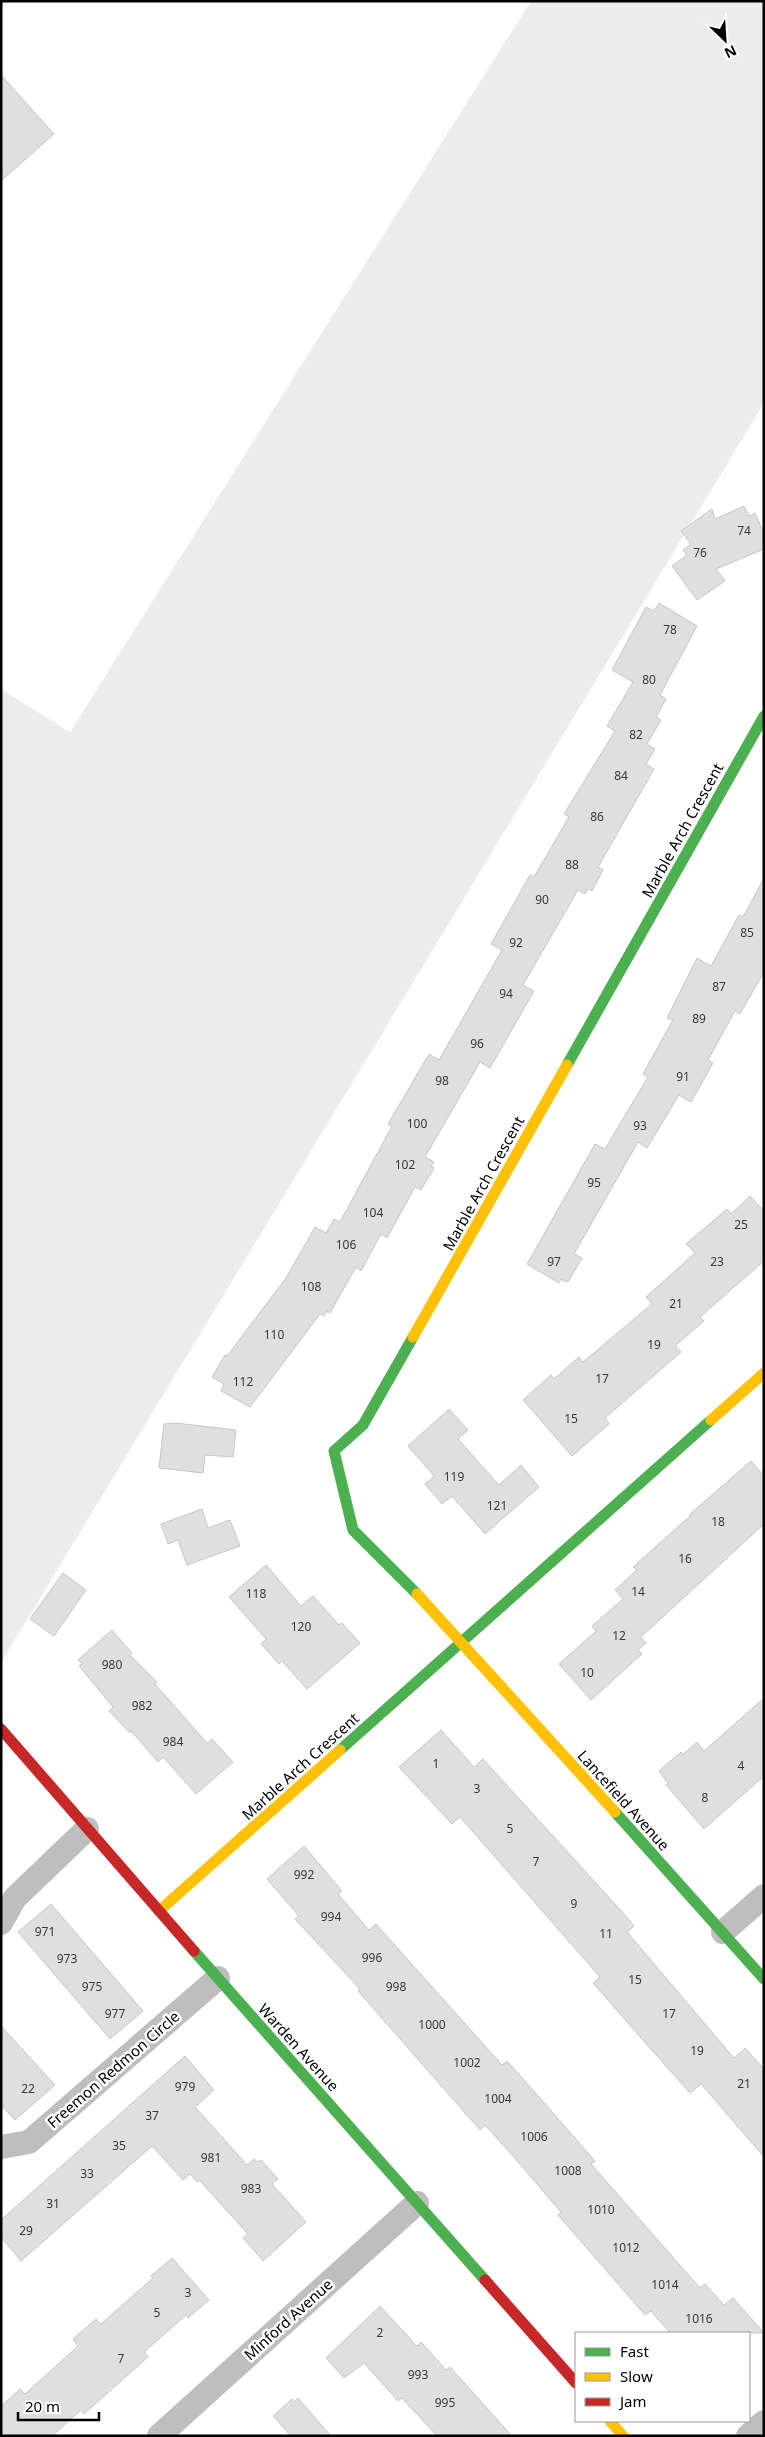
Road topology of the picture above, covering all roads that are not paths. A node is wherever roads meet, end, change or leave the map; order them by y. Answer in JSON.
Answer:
{"nodes":[{"id":1,"x":764,"y":716,"type":"edge"},
{"id":2,"x":764,"y":1373,"type":"edge"},
{"id":3,"x":461,"y":1642,"type":"junction"},
{"id":4,"x":1,"y":1729,"type":"edge"},
{"id":5,"x":87,"y":1829,"type":"junction"},
{"id":6,"x":764,"y":1896,"type":"edge"},
{"id":7,"x":159,"y":1911,"type":"junction"},
{"id":8,"x":1,"y":1923,"type":"edge"},
{"id":9,"x":723,"y":1932,"type":"junction"},
{"id":10,"x":218,"y":1978,"type":"junction"},
{"id":11,"x":764,"y":1979,"type":"edge"},
{"id":12,"x":1,"y":2147,"type":"edge"},
{"id":13,"x":417,"y":2203,"type":"junction"},
{"id":14,"x":575,"y":2382,"type":"edge"},
{"id":15,"x":611,"y":2422,"type":"edge"},
{"id":16,"x":764,"y":2422,"type":"edge"},
{"id":17,"x":159,"y":2436,"type":"edge"},
{"id":18,"x":623,"y":2436,"type":"edge"},
{"id":19,"x":748,"y":2436,"type":"edge"}],
"edges":[{"from":1,"to":3,"type":"street","name":"Marble Arch Crescent"},
{"from":2,"to":3,"type":"street","name":"Marble Arch Crescent"},
{"from":3,"to":7,"type":"street","name":"Marble Arch Crescent"},
{"from":3,"to":9,"type":"street","name":"Lancefield Avenue"},
{"from":4,"to":5,"type":"street","name":"Warden Avenue"},
{"from":5,"to":7,"type":"street","name":"Warden Avenue"},
{"from":5,"to":8,"type":"street"},
{"from":6,"to":9,"type":"street"},
{"from":7,"to":10,"type":"street","name":"Warden Avenue"},
{"from":9,"to":11,"type":"street","name":"Lancefield Avenue"},
{"from":10,"to":12,"type":"street","name":"Freemon Redmon Circle"},
{"from":10,"to":13,"type":"street","name":"Warden Avenue"},
{"from":13,"to":14,"type":"street","name":"Warden Avenue"},
{"from":13,"to":17,"type":"street","name":"Minford Avenue"},
{"from":15,"to":18,"type":"street"},
{"from":16,"to":19,"type":"street"}]}
